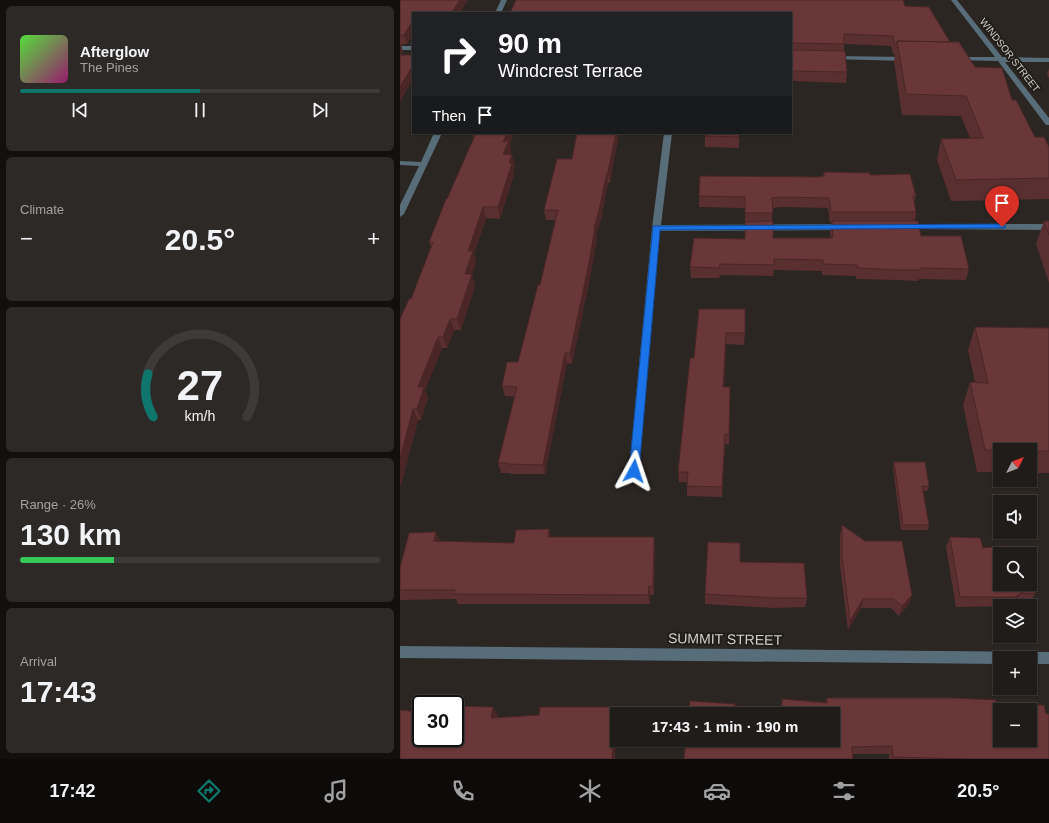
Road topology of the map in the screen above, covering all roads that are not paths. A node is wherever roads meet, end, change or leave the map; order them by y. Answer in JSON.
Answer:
{"nodes":[{"id":1,"x":504,"y":0,"type":"edge"},
{"id":2,"x":954,"y":0,"type":"edge"},
{"id":3,"x":498,"y":12,"type":"edge"},
{"id":4,"x":400,"y":48,"type":"edge"},
{"id":5,"x":412,"y":48,"type":"edge"},
{"id":6,"x":822,"y":58,"type":"edge"},
{"id":7,"x":914,"y":59,"type":"edge"},
{"id":8,"x":951,"y":59,"type":"edge"},
{"id":9,"x":1001,"y":59,"type":"junction"},
{"id":10,"x":1049,"y":60,"type":"edge"},
{"id":11,"x":1049,"y":122,"type":"edge"},
{"id":12,"x":437,"y":134,"type":"edge"},
{"id":13,"x":668,"y":134,"type":"edge"},
{"id":14,"x":400,"y":163,"type":"edge"},
{"id":15,"x":422,"y":164,"type":"junction"},
{"id":16,"x":400,"y":214,"type":"edge"},
{"id":17,"x":852,"y":227,"type":"edge"},
{"id":18,"x":900,"y":227,"type":"edge"},
{"id":19,"x":1049,"y":227,"type":"edge"},
{"id":20,"x":656,"y":228,"type":"junction"},
{"id":21,"x":634,"y":471,"type":"dead end"},
{"id":22,"x":400,"y":652,"type":"edge"},
{"id":23,"x":1049,"y":658,"type":"edge"}],
"edges":[{"from":1,"to":3,"type":"street"},
{"from":2,"to":9,"type":"street","name":"WINDSOR STREET"},
{"from":4,"to":5,"type":"street"},
{"from":6,"to":7,"type":"street"},
{"from":8,"to":9,"type":"street"},
{"from":9,"to":10,"type":"street"},
{"from":9,"to":11,"type":"street","name":"WINDSOR STREET"},
{"from":12,"to":15,"type":"street"},
{"from":13,"to":20,"type":"street"},
{"from":14,"to":15,"type":"street"},
{"from":15,"to":16,"type":"street"},
{"from":17,"to":20,"type":"street"},
{"from":18,"to":19,"type":"street"},
{"from":20,"to":21,"type":"street"},
{"from":22,"to":23,"type":"street","name":"SUMMIT STREET"}]}
